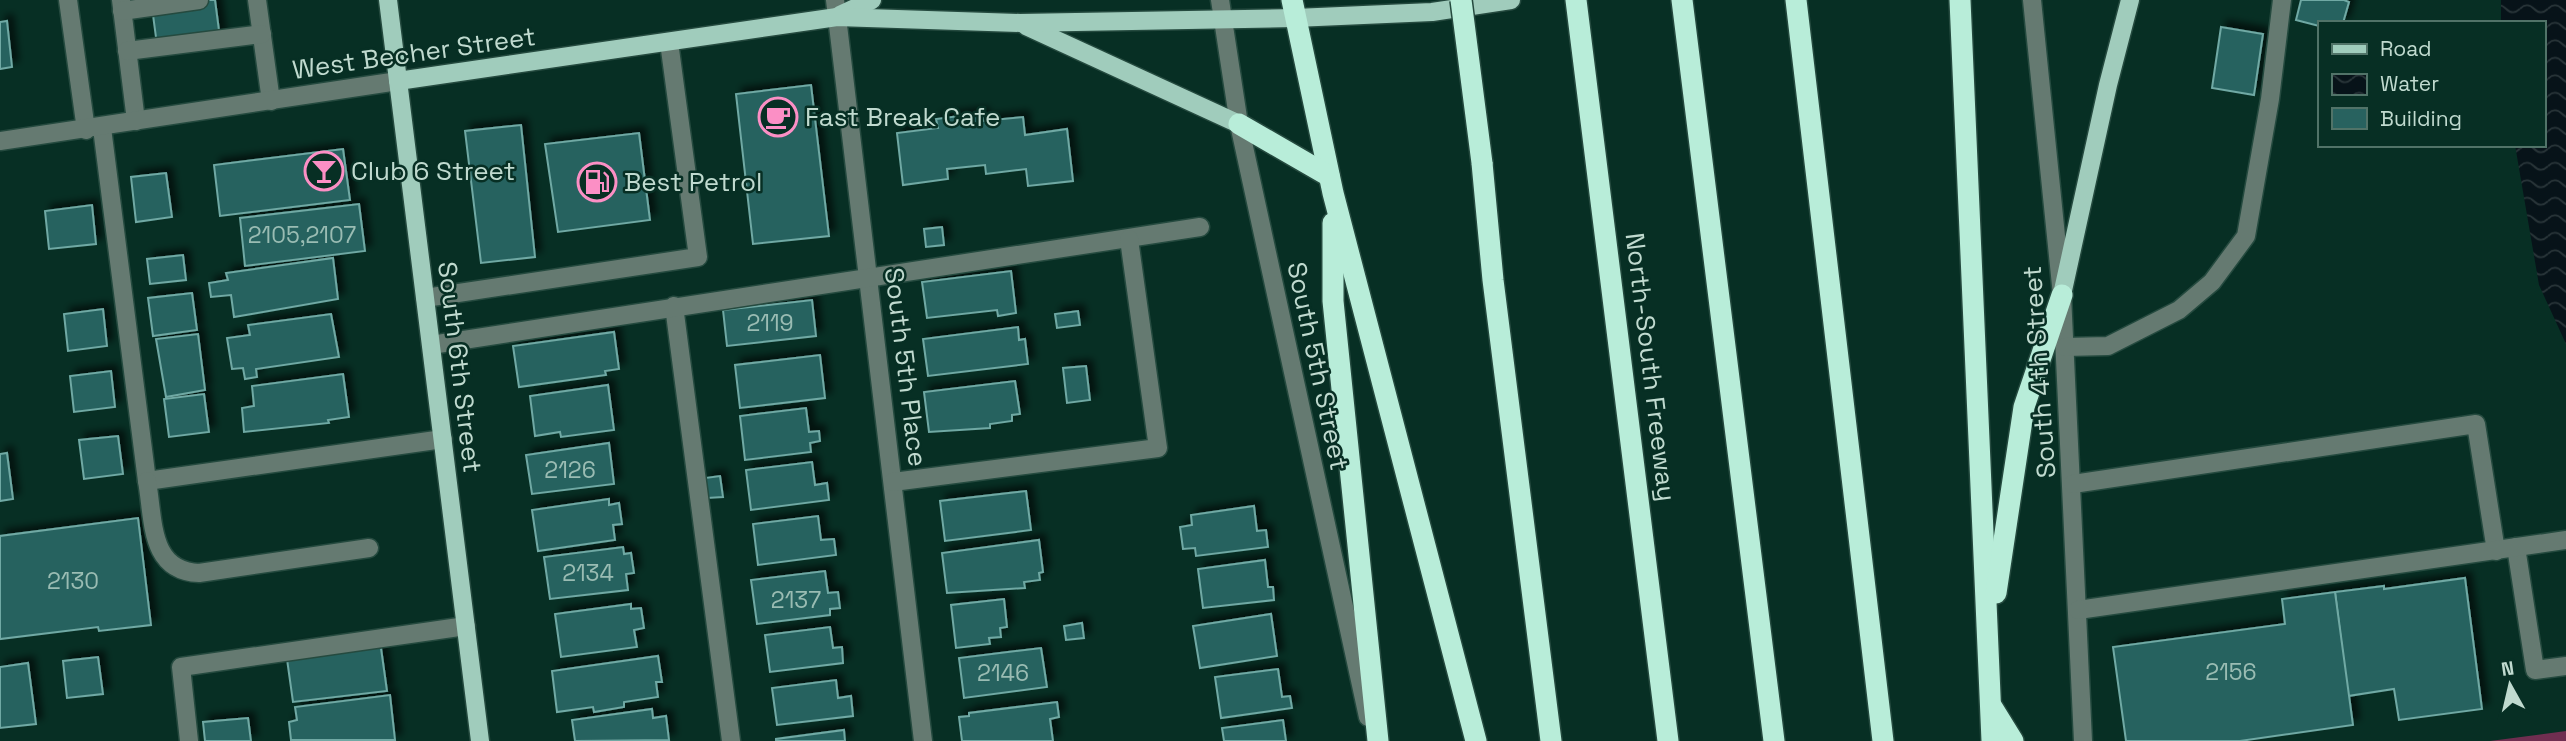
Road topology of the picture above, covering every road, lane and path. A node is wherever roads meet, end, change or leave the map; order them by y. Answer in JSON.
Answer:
{"nodes":[{"id":1,"x":68,"y":0,"type":"edge"},
{"id":2,"x":199,"y":0,"type":"edge"},
{"id":3,"x":257,"y":0,"type":"edge"},
{"id":4,"x":388,"y":0,"type":"edge"},
{"id":5,"x":872,"y":0,"type":"edge"},
{"id":6,"x":1220,"y":0,"type":"edge"},
{"id":7,"x":1461,"y":0,"type":"edge"},
{"id":8,"x":1511,"y":0,"type":"edge"},
{"id":9,"x":1576,"y":0,"type":"edge"},
{"id":10,"x":1682,"y":0,"type":"edge"},
{"id":11,"x":1796,"y":0,"type":"edge"},
{"id":12,"x":1960,"y":0,"type":"edge"},
{"id":13,"x":2032,"y":0,"type":"edge"},
{"id":14,"x":2130,"y":0,"type":"edge"},
{"id":15,"x":2282,"y":0,"type":"edge"},
{"id":16,"x":121,"y":5,"type":"edge"},
{"id":17,"x":1297,"y":6,"type":"edge"},
{"id":18,"x":836,"y":8,"type":"edge"},
{"id":19,"x":1223,"y":19,"type":"junction"},
{"id":20,"x":1020,"y":23,"type":"junction"},
{"id":21,"x":262,"y":34,"type":"junction"},
{"id":22,"x":668,"y":42,"type":"junction"},
{"id":23,"x":127,"y":51,"type":"junction"},
{"id":24,"x":398,"y":81,"type":"junction"},
{"id":25,"x":271,"y":101,"type":"junction"},
{"id":26,"x":136,"y":121,"type":"junction"},
{"id":27,"x":1239,"y":124,"type":"junction"},
{"id":28,"x":94,"y":129,"type":"junction"},
{"id":29,"x":0,"y":141,"type":"edge"},
{"id":30,"x":1331,"y":184,"type":"junction"},
{"id":31,"x":1200,"y":227,"type":"dead end"},
{"id":32,"x":1129,"y":239,"type":"junction"},
{"id":33,"x":868,"y":278,"type":"junction"},
{"id":34,"x":2062,"y":295,"type":"junction"},
{"id":35,"x":425,"y":298,"type":"junction"},
{"id":36,"x":674,"y":306,"type":"junction"},
{"id":37,"x":431,"y":345,"type":"junction"},
{"id":38,"x":2065,"y":347,"type":"junction"},
{"id":39,"x":443,"y":439,"type":"junction"},
{"id":40,"x":147,"y":481,"type":"junction"},
{"id":41,"x":893,"y":482,"type":"junction"},
{"id":42,"x":2073,"y":484,"type":"junction"},
{"id":43,"x":2566,"y":540,"type":"edge"},
{"id":44,"x":2516,"y":547,"type":"junction"},
{"id":45,"x":369,"y":548,"type":"dead end"},
{"id":46,"x":2496,"y":551,"type":"junction"},
{"id":47,"x":2078,"y":610,"type":"junction"},
{"id":48,"x":466,"y":626,"type":"junction"},
{"id":49,"x":1989,"y":644,"type":"junction"},
{"id":50,"x":2566,"y":666,"type":"edge"},
{"id":51,"x":1991,"y":705,"type":"junction"},
{"id":52,"x":189,"y":741,"type":"edge"},
{"id":53,"x":480,"y":741,"type":"edge"},
{"id":54,"x":731,"y":741,"type":"edge"},
{"id":55,"x":923,"y":741,"type":"edge"},
{"id":56,"x":1375,"y":741,"type":"edge"},
{"id":57,"x":1476,"y":741,"type":"edge"},
{"id":58,"x":1551,"y":741,"type":"edge"},
{"id":59,"x":1668,"y":741,"type":"edge"},
{"id":60,"x":1774,"y":741,"type":"edge"},
{"id":61,"x":1883,"y":741,"type":"edge"},
{"id":62,"x":1992,"y":741,"type":"edge"},
{"id":63,"x":2013,"y":741,"type":"edge"},
{"id":64,"x":2083,"y":741,"type":"edge"}],
"edges":[{"from":1,"to":28,"type":"street"},
{"from":2,"to":16,"type":"street"},
{"from":3,"to":21,"type":"street"},
{"from":4,"to":24,"type":"main road","name":"South 6th Street"},
{"from":5,"to":18,"type":"main road","name":"West Becher Street"},
{"from":6,"to":19,"type":"street","name":"South 5th Street"},
{"from":7,"to":58,"type":"highway","bridge":true},
{"from":8,"to":17,"type":"main road","name":"West Becher Street"},
{"from":9,"to":59,"type":"highway","name":"North-South Freeway"},
{"from":10,"to":60,"type":"highway"},
{"from":11,"to":61,"type":"highway"},
{"from":12,"to":49,"type":"highway"},
{"from":13,"to":34,"type":"street","name":"South 4th Street"},
{"from":14,"to":34,"type":"main road"},
{"from":15,"to":38,"type":"street"},
{"from":16,"to":23,"type":"street"},
{"from":17,"to":19,"type":"main road","name":"West Becher Street"},
{"from":17,"to":30,"type":"highway"},
{"from":18,"to":20,"type":"main road","name":"West Becher Street"},
{"from":18,"to":22,"type":"main road","name":"West Becher Street"},
{"from":18,"to":33,"type":"street","name":"South 5th Place"},
{"from":19,"to":20,"type":"main road","name":"West Becher Street"},
{"from":19,"to":27,"type":"street","name":"South 5th Street"},
{"from":20,"to":27,"type":"main road"},
{"from":21,"to":23,"type":"street"},
{"from":21,"to":25,"type":"street"},
{"from":22,"to":24,"type":"main road","name":"West Becher Street"},
{"from":22,"to":35,"type":"street"},
{"from":23,"to":26,"type":"street"},
{"from":24,"to":25,"type":"street","name":"West Becher Street"},
{"from":24,"to":35,"type":"main road","name":"South 6th Street"},
{"from":25,"to":26,"type":"street","name":"West Becher Street"},
{"from":26,"to":28,"type":"street","name":"West Becher Street"},
{"from":27,"to":30,"type":"highway"},
{"from":27,"to":56,"type":"street","name":"South 5th Street"},
{"from":28,"to":29,"type":"street","name":"West Becher Street"},
{"from":28,"to":40,"type":"street"},
{"from":30,"to":56,"type":"highway"},
{"from":30,"to":57,"type":"highway"},
{"from":31,"to":32,"type":"street"},
{"from":32,"to":33,"type":"street"},
{"from":32,"to":41,"type":"street"},
{"from":33,"to":36,"type":"street"},
{"from":33,"to":41,"type":"street","name":"South 5th Place"},
{"from":34,"to":38,"type":"street","name":"South 4th Street"},
{"from":34,"to":49,"type":"highway"},
{"from":35,"to":37,"type":"main road","name":"South 6th Street"},
{"from":36,"to":37,"type":"street"},
{"from":36,"to":54,"type":"street"},
{"from":37,"to":39,"type":"main road","name":"South 6th Street"},
{"from":38,"to":42,"type":"street","name":"South 4th Street"},
{"from":39,"to":40,"type":"street"},
{"from":39,"to":48,"type":"main road","name":"South 6th Street"},
{"from":40,"to":45,"type":"street"},
{"from":41,"to":55,"type":"street","name":"South 5th Place"},
{"from":42,"to":46,"type":"street"},
{"from":42,"to":47,"type":"street","name":"South 4th Street"},
{"from":43,"to":44,"type":"street"},
{"from":44,"to":46,"type":"street"},
{"from":44,"to":50,"type":"street"},
{"from":46,"to":47,"type":"street"},
{"from":47,"to":64,"type":"street","name":"South 4th Street"},
{"from":48,"to":52,"type":"street"},
{"from":48,"to":53,"type":"main road","name":"South 6th Street"},
{"from":49,"to":51,"type":"highway"},
{"from":51,"to":62,"type":"highway"},
{"from":51,"to":63,"type":"highway"}]}
